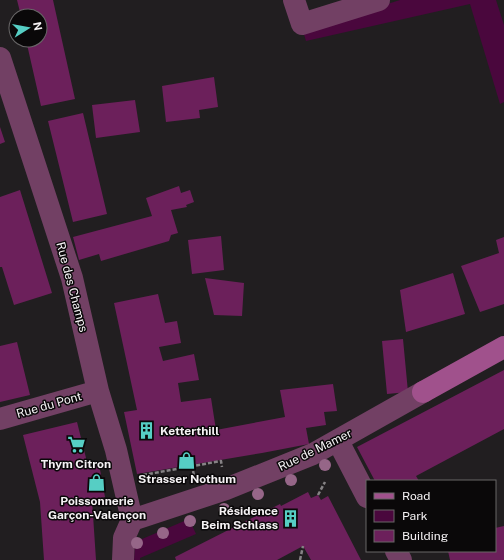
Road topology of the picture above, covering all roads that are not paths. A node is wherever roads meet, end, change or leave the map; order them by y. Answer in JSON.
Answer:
{"nodes":[{"id":1,"x":294,"y":0,"type":"edge"},
{"id":2,"x":379,"y":0,"type":"edge"},
{"id":3,"x":0,"y":58,"type":"edge"},
{"id":4,"x":504,"y":347,"type":"edge"},
{"id":5,"x":98,"y":391,"type":"junction"},
{"id":6,"x":0,"y":419,"type":"edge"},
{"id":7,"x":338,"y":440,"type":"junction"},
{"id":8,"x":366,"y":495,"type":"edge"},
{"id":9,"x":128,"y":529,"type":"junction"},
{"id":10,"x":123,"y":560,"type":"edge"}],
"edges":[{"from":1,"to":2,"type":"street"},
{"from":3,"to":5,"type":"street","name":"Rue des Champs"},
{"from":4,"to":7,"type":"street","name":"Rue de Mamer"},
{"from":5,"to":6,"type":"street","name":"Rue du Pont"},
{"from":5,"to":9,"type":"street","name":"Rue des Champs"},
{"from":7,"to":8,"type":"street"},
{"from":7,"to":9,"type":"street","name":"Rue de Mamer"},
{"from":9,"to":10,"type":"street","name":"Rue des Champs"}]}
